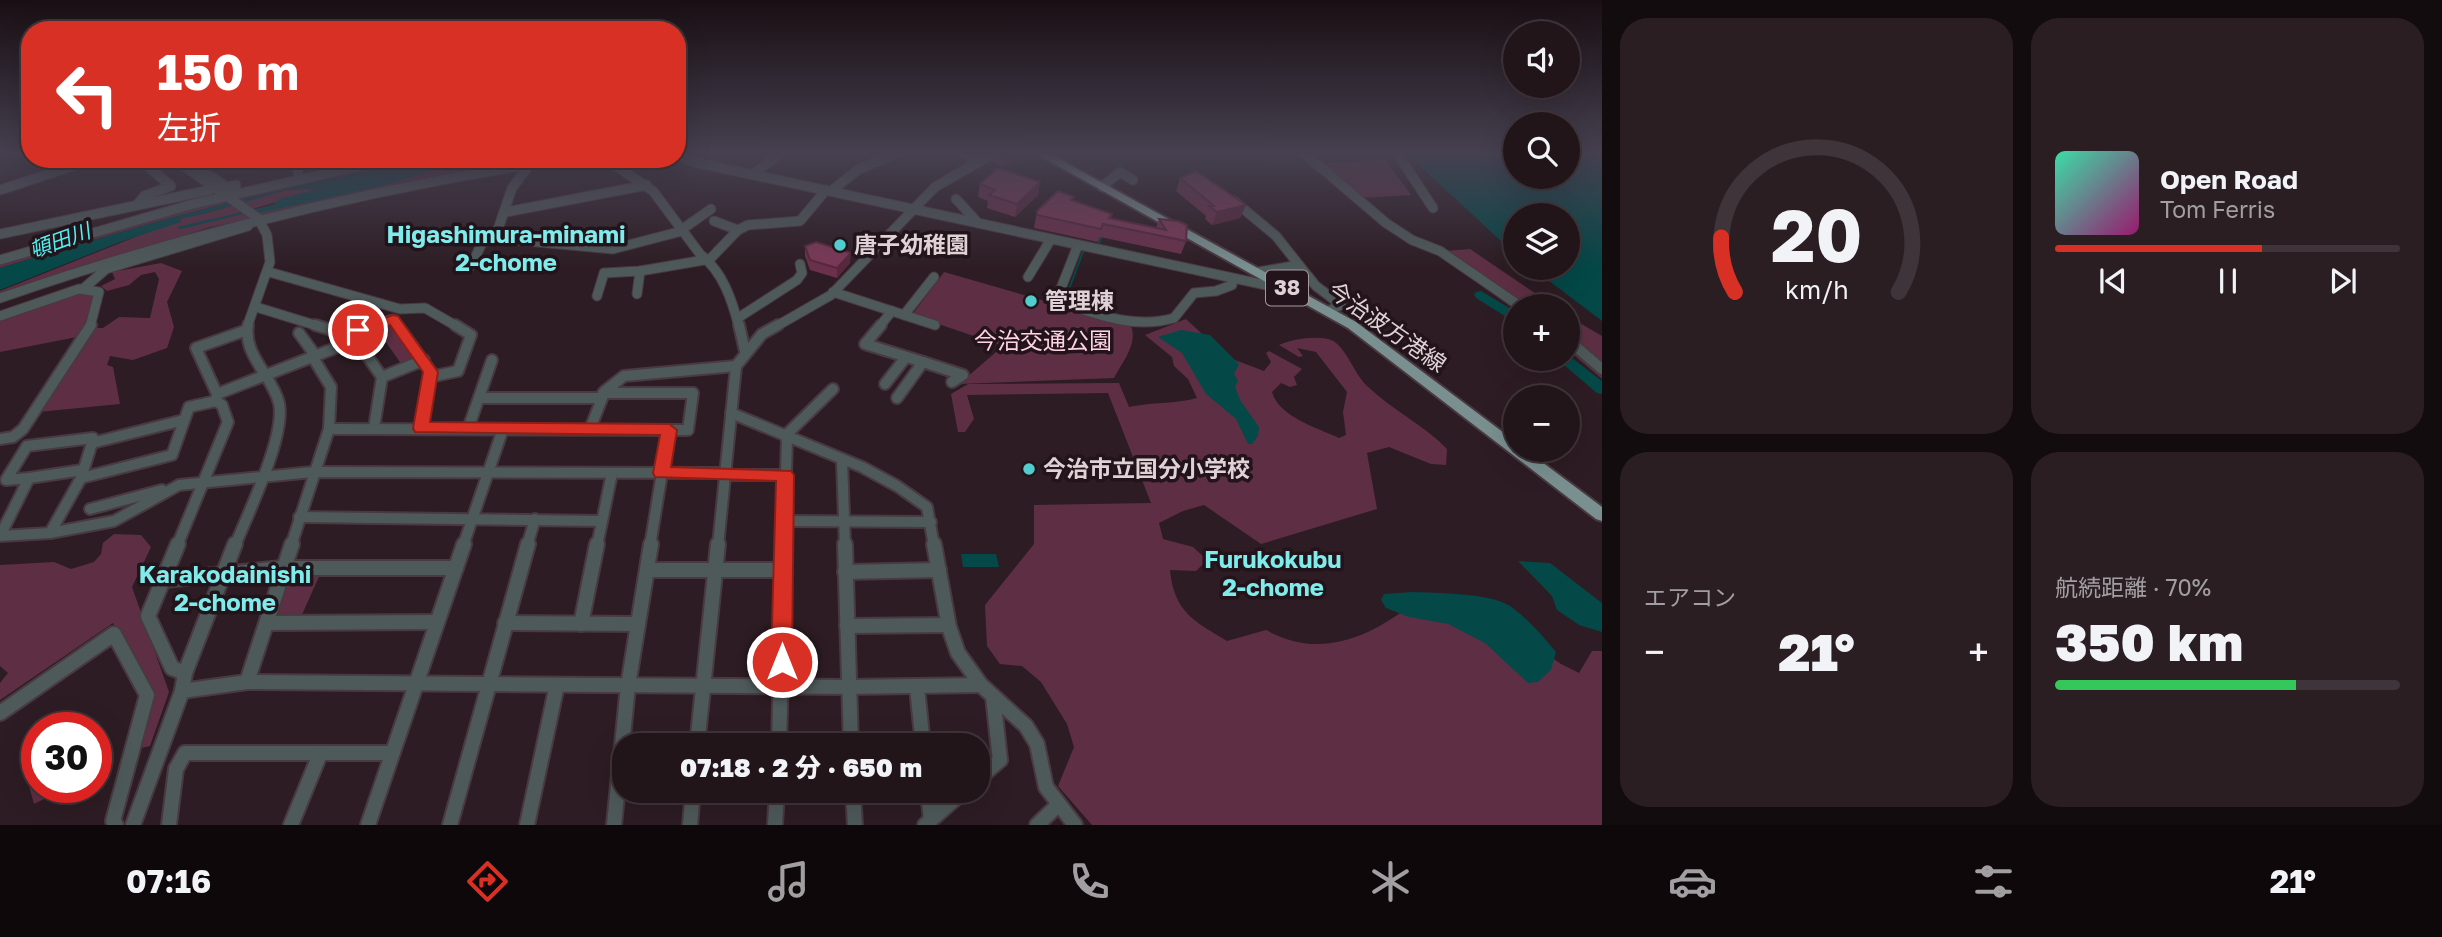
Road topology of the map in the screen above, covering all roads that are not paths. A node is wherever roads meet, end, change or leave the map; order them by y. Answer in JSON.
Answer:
{"nodes":[{"id":1,"x":828,"y":191,"type":"edge"},
{"id":2,"x":156,"y":192,"type":"edge"},
{"id":3,"x":207,"y":192,"type":"edge"},
{"id":4,"x":226,"y":192,"type":"joint"},
{"id":5,"x":381,"y":192,"type":"edge"},
{"id":6,"x":512,"y":192,"type":"edge"},
{"id":7,"x":607,"y":192,"type":"edge"},
{"id":8,"x":652,"y":192,"type":"edge"},
{"id":9,"x":830,"y":192,"type":"edge"},
{"id":10,"x":930,"y":192,"type":"edge"},
{"id":11,"x":1110,"y":192,"type":"edge"},
{"id":12,"x":1349,"y":192,"type":"edge"},
{"id":13,"x":1422,"y":192,"type":"edge"},
{"id":14,"x":1223,"y":195,"type":"edge"},
{"id":15,"x":956,"y":199,"type":"dead end"},
{"id":16,"x":137,"y":205,"type":"junction"},
{"id":17,"x":1433,"y":208,"type":"dead end"},
{"id":18,"x":711,"y":209,"type":"dead end"},
{"id":19,"x":911,"y":209,"type":"junction"},
{"id":20,"x":506,"y":212,"type":"junction"},
{"id":21,"x":258,"y":219,"type":"junction"},
{"id":22,"x":713,"y":221,"type":"dead end"},
{"id":23,"x":978,"y":223,"type":"junction"},
{"id":24,"x":681,"y":230,"type":"junction"},
{"id":25,"x":738,"y":230,"type":"junction"},
{"id":26,"x":0,"y":234,"type":"edge"},
{"id":27,"x":495,"y":238,"type":"junction"},
{"id":28,"x":1051,"y":239,"type":"junction"},
{"id":29,"x":1078,"y":245,"type":"junction"},
{"id":30,"x":709,"y":259,"type":"junction"},
{"id":31,"x":0,"y":260,"type":"edge"},
{"id":32,"x":800,"y":264,"type":"dead end"},
{"id":33,"x":1299,"y":265,"type":"junction"},
{"id":34,"x":471,"y":266,"type":"dead end"},
{"id":35,"x":640,"y":271,"type":"junction"},
{"id":36,"x":269,"y":272,"type":"junction"},
{"id":37,"x":1258,"y":272,"type":"junction"},
{"id":38,"x":934,"y":277,"type":"dead end"},
{"id":39,"x":1028,"y":277,"type":"dead end"},
{"id":40,"x":1233,"y":279,"type":"junction"},
{"id":41,"x":83,"y":289,"type":"junction"},
{"id":42,"x":1292,"y":290,"type":"junction"},
{"id":43,"x":833,"y":292,"type":"junction"},
{"id":44,"x":637,"y":294,"type":"dead end"},
{"id":45,"x":1503,"y":294,"type":"edge"},
{"id":46,"x":597,"y":296,"type":"dead end"},
{"id":47,"x":0,"y":298,"type":"edge"},
{"id":48,"x":256,"y":307,"type":"junction"},
{"id":49,"x":1328,"y":311,"type":"junction"},
{"id":50,"x":892,"y":312,"type":"junction"},
{"id":51,"x":904,"y":315,"type":"junction"},
{"id":52,"x":0,"y":316,"type":"edge"},
{"id":53,"x":738,"y":318,"type":"junction"},
{"id":54,"x":934,"y":325,"type":"dead end"},
{"id":55,"x":247,"y":330,"type":"junction"},
{"id":56,"x":299,"y":333,"type":"dead end"},
{"id":57,"x":1580,"y":350,"type":"edge"},
{"id":58,"x":745,"y":351,"type":"junction"},
{"id":59,"x":314,"y":356,"type":"junction"},
{"id":60,"x":906,"y":357,"type":"junction"},
{"id":61,"x":424,"y":360,"type":"junction"},
{"id":62,"x":492,"y":360,"type":"dead end"},
{"id":63,"x":923,"y":362,"type":"junction"},
{"id":64,"x":736,"y":366,"type":"junction"},
{"id":65,"x":1602,"y":369,"type":"edge"},
{"id":66,"x":266,"y":375,"type":"junction"},
{"id":67,"x":382,"y":377,"type":"junction"},
{"id":68,"x":430,"y":377,"type":"junction"},
{"id":69,"x":952,"y":382,"type":"dead end"},
{"id":70,"x":885,"y":384,"type":"dead end"},
{"id":71,"x":833,"y":389,"type":"dead end"},
{"id":72,"x":601,"y":395,"type":"junction"},
{"id":73,"x":217,"y":397,"type":"junction"},
{"id":74,"x":479,"y":398,"type":"junction"},
{"id":75,"x":897,"y":398,"type":"dead end"},
{"id":76,"x":731,"y":413,"type":"junction"},
{"id":77,"x":184,"y":420,"type":"junction"},
{"id":78,"x":374,"y":428,"type":"junction"},
{"id":79,"x":421,"y":428,"type":"junction"},
{"id":80,"x":329,"y":429,"type":"junction"},
{"id":81,"x":468,"y":429,"type":"junction"},
{"id":82,"x":503,"y":429,"type":"junction"},
{"id":83,"x":590,"y":429,"type":"junction"},
{"id":84,"x":669,"y":430,"type":"junction"},
{"id":85,"x":786,"y":437,"type":"junction"},
{"id":86,"x":0,"y":439,"type":"edge"},
{"id":87,"x":1503,"y":440,"type":"edge"},
{"id":88,"x":92,"y":443,"type":"junction"},
{"id":89,"x":842,"y":459,"type":"junction"},
{"id":90,"x":1532,"y":462,"type":"edge"},
{"id":91,"x":313,"y":472,"type":"junction"},
{"id":92,"x":489,"y":472,"type":"junction"},
{"id":93,"x":612,"y":473,"type":"junction"},
{"id":94,"x":661,"y":473,"type":"junction"},
{"id":95,"x":82,"y":474,"type":"junction"},
{"id":96,"x":724,"y":474,"type":"junction"},
{"id":97,"x":785,"y":475,"type":"junction"},
{"id":98,"x":261,"y":476,"type":"junction"},
{"id":99,"x":29,"y":478,"type":"junction"},
{"id":100,"x":205,"y":483,"type":"junction"},
{"id":101,"x":179,"y":485,"type":"junction"},
{"id":102,"x":90,"y":509,"type":"dead end"},
{"id":103,"x":1602,"y":515,"type":"edge"},
{"id":104,"x":299,"y":517,"type":"junction"},
{"id":105,"x":473,"y":518,"type":"junction"},
{"id":106,"x":535,"y":519,"type":"junction"},
{"id":107,"x":602,"y":521,"type":"junction"},
{"id":108,"x":785,"y":521,"type":"junction"},
{"id":109,"x":844,"y":522,"type":"junction"},
{"id":110,"x":931,"y":522,"type":"junction"},
{"id":111,"x":50,"y":534,"type":"junction"},
{"id":112,"x":282,"y":568,"type":"junction"},
{"id":113,"x":456,"y":568,"type":"junction"},
{"id":114,"x":648,"y":570,"type":"junction"},
{"id":115,"x":714,"y":570,"type":"junction"},
{"id":116,"x":782,"y":570,"type":"junction"},
{"id":117,"x":939,"y":570,"type":"junction"},
{"id":118,"x":845,"y":572,"type":"junction"},
{"id":119,"x":224,"y":574,"type":"junction"},
{"id":120,"x":164,"y":580,"type":"junction"},
{"id":121,"x":437,"y":622,"type":"junction"},
{"id":122,"x":267,"y":623,"type":"junction"},
{"id":123,"x":505,"y":623,"type":"junction"},
{"id":124,"x":581,"y":624,"type":"junction"},
{"id":125,"x":638,"y":624,"type":"junction"},
{"id":126,"x":948,"y":625,"type":"junction"},
{"id":127,"x":847,"y":626,"type":"junction"},
{"id":128,"x":185,"y":673,"type":"junction"},
{"id":129,"x":247,"y":682,"type":"junction"},
{"id":130,"x":417,"y":685,"type":"junction"},
{"id":131,"x":488,"y":685,"type":"junction"},
{"id":132,"x":557,"y":685,"type":"junction"},
{"id":133,"x":781,"y":685,"type":"junction"},
{"id":134,"x":981,"y":685,"type":"junction"},
{"id":135,"x":628,"y":686,"type":"junction"},
{"id":136,"x":703,"y":686,"type":"junction"},
{"id":137,"x":848,"y":687,"type":"junction"},
{"id":138,"x":917,"y":687,"type":"junction"},
{"id":139,"x":182,"y":691,"type":"junction"},
{"id":140,"x":993,"y":696,"type":"junction"},
{"id":141,"x":0,"y":713,"type":"edge"},
{"id":142,"x":698,"y":733,"type":"edge"},
{"id":143,"x":779,"y":733,"type":"edge"},
{"id":144,"x":850,"y":733,"type":"edge"},
{"id":145,"x":922,"y":733,"type":"edge"},
{"id":146,"x":392,"y":753,"type":"junction"},
{"id":147,"x":320,"y":754,"type":"junction"},
{"id":148,"x":990,"y":769,"type":"edge"},
{"id":149,"x":692,"y":803,"type":"edge"},
{"id":150,"x":776,"y":803,"type":"edge"},
{"id":151,"x":854,"y":803,"type":"edge"},
{"id":152,"x":928,"y":803,"type":"edge"},
{"id":153,"x":950,"y":803,"type":"edge"},
{"id":154,"x":1057,"y":806,"type":"junction"},
{"id":155,"x":928,"y":822,"type":"edge"},
{"id":156,"x":116,"y":825,"type":"edge"},
{"id":157,"x":133,"y":825,"type":"edge"},
{"id":158,"x":169,"y":825,"type":"edge"},
{"id":159,"x":291,"y":825,"type":"edge"},
{"id":160,"x":368,"y":825,"type":"edge"},
{"id":161,"x":450,"y":825,"type":"edge"},
{"id":162,"x":527,"y":825,"type":"edge"},
{"id":163,"x":614,"y":825,"type":"edge"},
{"id":164,"x":690,"y":825,"type":"edge"},
{"id":165,"x":775,"y":825,"type":"edge"},
{"id":166,"x":855,"y":825,"type":"edge"},
{"id":167,"x":1037,"y":825,"type":"edge"},
{"id":168,"x":1075,"y":825,"type":"edge"}],
"edges":[{"from":1,"to":25,"type":"street"},
{"from":2,"to":16,"type":"street"},
{"from":3,"to":16,"type":"street"},
{"from":4,"to":21,"type":"street"},
{"from":4,"to":31,"type":"street"},
{"from":5,"to":21,"type":"street"},
{"from":6,"to":20,"type":"street"},
{"from":7,"to":20,"type":"street"},
{"from":8,"to":24,"type":"street"},
{"from":9,"to":19,"type":"street"},
{"from":10,"to":19,"type":"street"},
{"from":11,"to":37,"type":"main road","name":"今治波方港線","number":"38"},
{"from":12,"to":45,"type":"street"},
{"from":13,"to":17,"type":"street"},
{"from":14,"to":33,"type":"street"},
{"from":15,"to":23,"type":"street"},
{"from":16,"to":26,"type":"street"},
{"from":18,"to":24,"type":"street"},
{"from":19,"to":23,"type":"street"},
{"from":19,"to":43,"type":"street"},
{"from":20,"to":27,"type":"street"},
{"from":21,"to":36,"type":"street"},
{"from":21,"to":41,"type":"street"},
{"from":21,"to":47,"type":"street"},
{"from":22,"to":25,"type":"street"},
{"from":23,"to":28,"type":"street"},
{"from":24,"to":27,"type":"street"},
{"from":24,"to":30,"type":"street"},
{"from":25,"to":30,"type":"street"},
{"from":27,"to":34,"type":"street"},
{"from":28,"to":29,"type":"street"},
{"from":28,"to":39,"type":"street"},
{"from":29,"to":40,"type":"street"},
{"from":29,"to":40,"type":"street"},
{"from":30,"to":35,"type":"street"},
{"from":30,"to":53,"type":"street"},
{"from":32,"to":53,"type":"street"},
{"from":33,"to":37,"type":"street"},
{"from":33,"to":49,"type":"street"},
{"from":35,"to":44,"type":"street"},
{"from":35,"to":46,"type":"street"},
{"from":36,"to":48,"type":"street"},
{"from":36,"to":68,"type":"street"},
{"from":37,"to":42,"type":"main road","name":"今治波方港線","number":"38"},
{"from":38,"to":51,"type":"street"},
{"from":40,"to":42,"type":"street"},
{"from":41,"to":52,"type":"street"},
{"from":41,"to":86,"type":"street"},
{"from":42,"to":49,"type":"main road","name":"今治波方港線","number":"38"},
{"from":43,"to":50,"type":"street"},
{"from":43,"to":58,"type":"street"},
{"from":48,"to":55,"type":"street"},
{"from":48,"to":61,"type":"street"},
{"from":49,"to":87,"type":"main road","name":"今治波方港線","number":"38"},
{"from":50,"to":51,"type":"street"},
{"from":50,"to":60,"type":"street"},
{"from":51,"to":54,"type":"street"},
{"from":53,"to":58,"type":"street"},
{"from":55,"to":66,"type":"street"},
{"from":55,"to":73,"type":"street"},
{"from":56,"to":59,"type":"street"},
{"from":57,"to":65,"type":"street"},
{"from":58,"to":64,"type":"street"},
{"from":59,"to":66,"type":"street"},
{"from":59,"to":67,"type":"street"},
{"from":59,"to":80,"type":"street"},
{"from":60,"to":63,"type":"street"},
{"from":60,"to":70,"type":"street"},
{"from":61,"to":67,"type":"street"},
{"from":61,"to":68,"type":"street"},
{"from":62,"to":74,"type":"street"},
{"from":63,"to":69,"type":"street"},
{"from":63,"to":75,"type":"street"},
{"from":64,"to":72,"type":"street"},
{"from":64,"to":76,"type":"street"},
{"from":66,"to":73,"type":"street"},
{"from":66,"to":98,"type":"street"},
{"from":67,"to":78,"type":"street"},
{"from":68,"to":79,"type":"street"},
{"from":71,"to":85,"type":"street"},
{"from":72,"to":74,"type":"street"},
{"from":72,"to":83,"type":"street"},
{"from":72,"to":84,"type":"street"},
{"from":73,"to":77,"type":"street"},
{"from":73,"to":100,"type":"street"},
{"from":74,"to":81,"type":"street"},
{"from":76,"to":85,"type":"street"},
{"from":76,"to":96,"type":"street"},
{"from":77,"to":88,"type":"street"},
{"from":77,"to":95,"type":"street"},
{"from":78,"to":79,"type":"street"},
{"from":78,"to":80,"type":"street"},
{"from":79,"to":81,"type":"street"},
{"from":80,"to":91,"type":"street"},
{"from":81,"to":82,"type":"street"},
{"from":82,"to":83,"type":"street"},
{"from":82,"to":92,"type":"street"},
{"from":83,"to":84,"type":"street"},
{"from":84,"to":94,"type":"street"},
{"from":85,"to":89,"type":"street"},
{"from":85,"to":97,"type":"street"},
{"from":88,"to":95,"type":"street"},
{"from":88,"to":99,"type":"street"},
{"from":89,"to":109,"type":"street"},
{"from":89,"to":110,"type":"street"},
{"from":90,"to":103,"type":"main road","name":"今治波方港線","number":"38"},
{"from":91,"to":92,"type":"street"},
{"from":91,"to":98,"type":"street"},
{"from":91,"to":104,"type":"street"},
{"from":92,"to":93,"type":"street"},
{"from":92,"to":105,"type":"street"},
{"from":93,"to":94,"type":"street"},
{"from":93,"to":107,"type":"street"},
{"from":94,"to":96,"type":"street"},
{"from":94,"to":114,"type":"street"},
{"from":95,"to":99,"type":"street"},
{"from":95,"to":111,"type":"street"},
{"from":96,"to":97,"type":"street"},
{"from":96,"to":115,"type":"street"},
{"from":97,"to":108,"type":"street"},
{"from":98,"to":100,"type":"street"},
{"from":98,"to":119,"type":"street"},
{"from":99,"to":111,"type":"street"},
{"from":100,"to":101,"type":"street"},
{"from":100,"to":120,"type":"street"},
{"from":101,"to":102,"type":"street"},
{"from":101,"to":111,"type":"street"},
{"from":104,"to":105,"type":"street"},
{"from":104,"to":112,"type":"street"},
{"from":105,"to":106,"type":"street"},
{"from":105,"to":113,"type":"street"},
{"from":106,"to":107,"type":"street"},
{"from":106,"to":123,"type":"street"},
{"from":107,"to":124,"type":"street"},
{"from":108,"to":109,"type":"street"},
{"from":108,"to":116,"type":"street"},
{"from":109,"to":110,"type":"street"},
{"from":109,"to":118,"type":"street"},
{"from":110,"to":117,"type":"street"},
{"from":112,"to":113,"type":"street"},
{"from":112,"to":119,"type":"street"},
{"from":112,"to":122,"type":"street"},
{"from":113,"to":121,"type":"street"},
{"from":114,"to":115,"type":"street"},
{"from":114,"to":125,"type":"street"},
{"from":115,"to":116,"type":"street"},
{"from":115,"to":136,"type":"street"},
{"from":116,"to":133,"type":"street"},
{"from":117,"to":118,"type":"street"},
{"from":117,"to":126,"type":"street"},
{"from":118,"to":127,"type":"street"},
{"from":119,"to":120,"type":"street"},
{"from":119,"to":128,"type":"street"},
{"from":120,"to":128,"type":"street"},
{"from":121,"to":122,"type":"street"},
{"from":121,"to":130,"type":"street"},
{"from":122,"to":129,"type":"street"},
{"from":123,"to":124,"type":"street"},
{"from":123,"to":131,"type":"street"},
{"from":124,"to":125,"type":"street"},
{"from":125,"to":135,"type":"street"},
{"from":126,"to":127,"type":"street"},
{"from":126,"to":134,"type":"street"},
{"from":127,"to":137,"type":"street"},
{"from":128,"to":139,"type":"street"},
{"from":129,"to":130,"type":"street"},
{"from":129,"to":139,"type":"street"},
{"from":130,"to":131,"type":"street"},
{"from":130,"to":146,"type":"street"},
{"from":131,"to":132,"type":"street"},
{"from":131,"to":161,"type":"street"},
{"from":132,"to":135,"type":"street"},
{"from":132,"to":162,"type":"street"},
{"from":133,"to":136,"type":"street"},
{"from":133,"to":137,"type":"street"},
{"from":133,"to":143,"type":"street"},
{"from":134,"to":138,"type":"street"},
{"from":134,"to":140,"type":"street"},
{"from":135,"to":136,"type":"street"},
{"from":135,"to":163,"type":"street"},
{"from":136,"to":142,"type":"street"},
{"from":137,"to":138,"type":"street"},
{"from":137,"to":144,"type":"street"},
{"from":138,"to":145,"type":"street"},
{"from":139,"to":157,"type":"street"},
{"from":140,"to":148,"type":"street"},
{"from":140,"to":154,"type":"street"},
{"from":141,"to":156,"type":"street"},
{"from":146,"to":147,"type":"street"},
{"from":146,"to":160,"type":"street"},
{"from":147,"to":158,"type":"street"},
{"from":147,"to":159,"type":"street"},
{"from":149,"to":164,"type":"street"},
{"from":150,"to":165,"type":"street"},
{"from":151,"to":166,"type":"street"},
{"from":152,"to":155,"type":"street"},
{"from":153,"to":155,"type":"street"},
{"from":154,"to":167,"type":"street"},
{"from":154,"to":168,"type":"street"}]}
